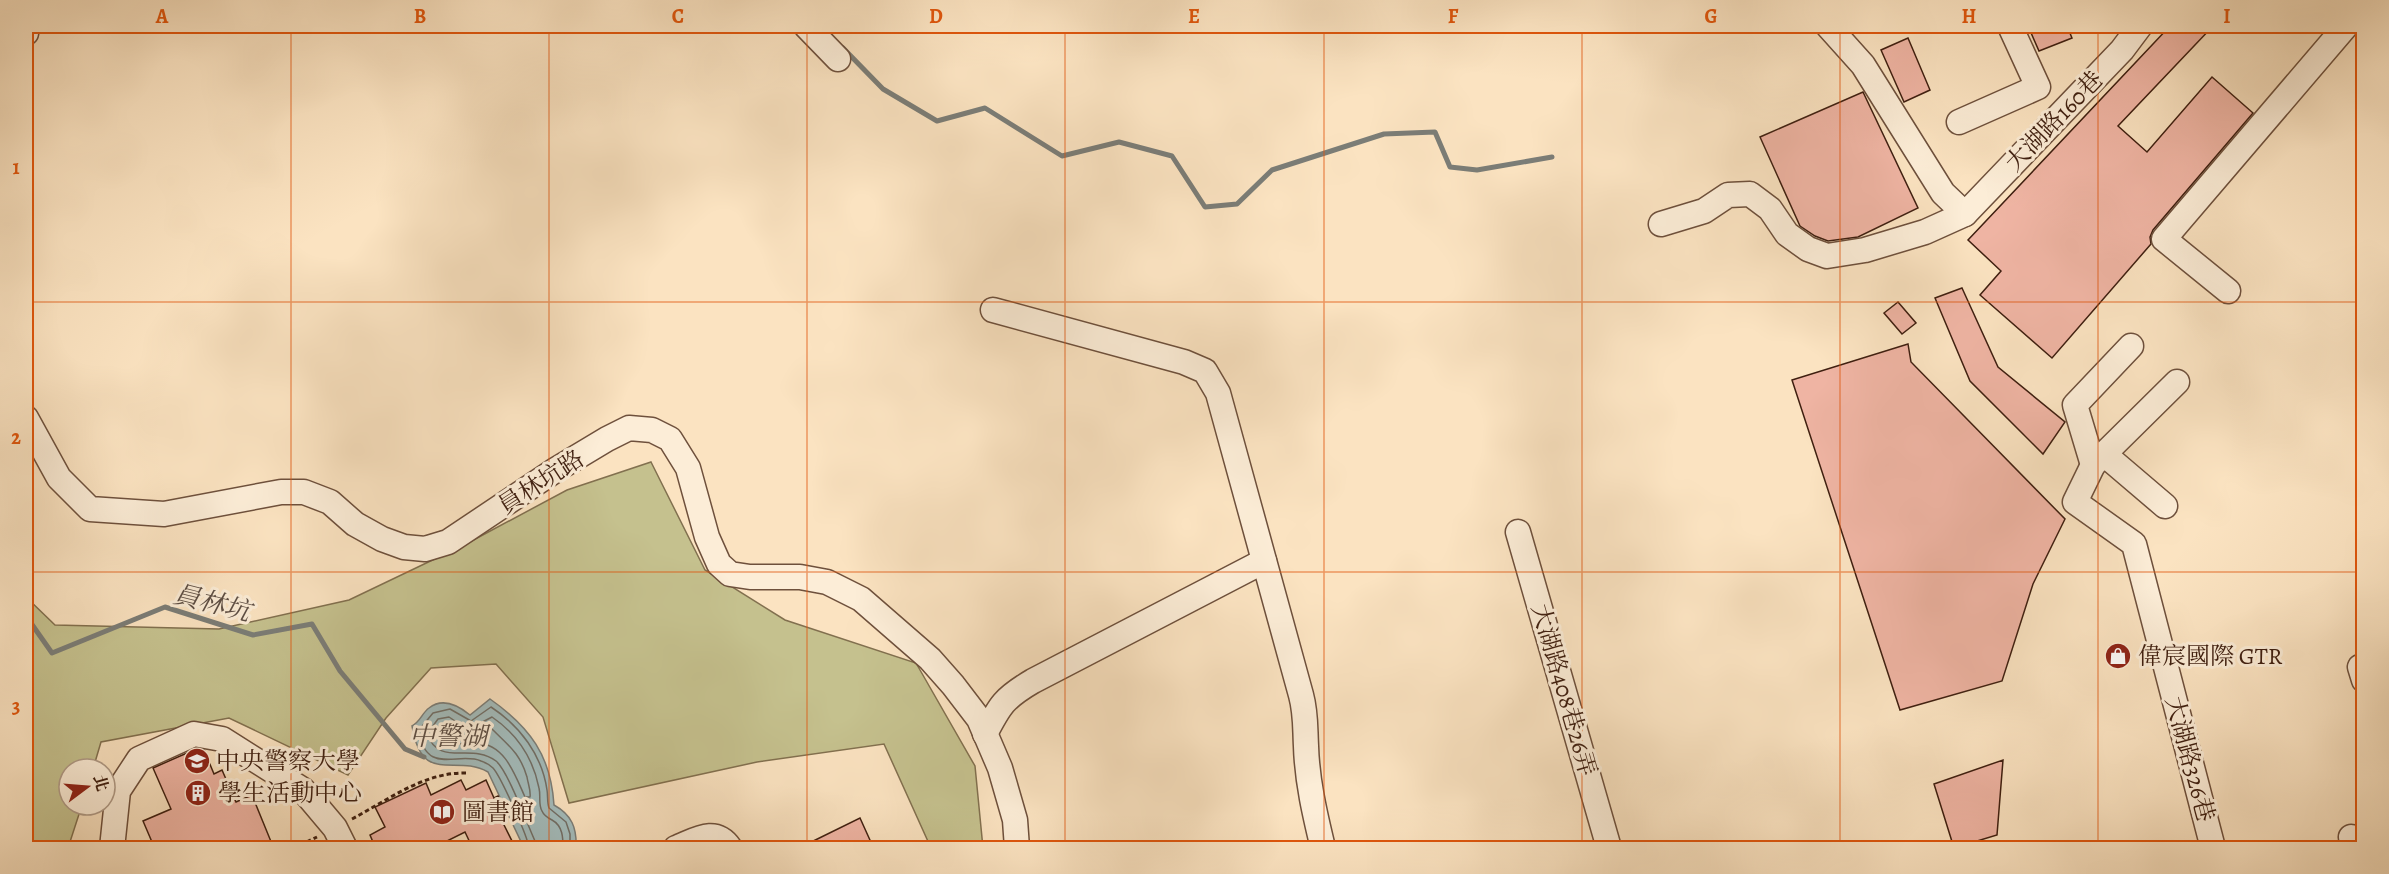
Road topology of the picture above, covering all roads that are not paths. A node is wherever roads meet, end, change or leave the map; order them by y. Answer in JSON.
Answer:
{"nodes":[{"id":1,"x":27,"y":26,"type":"edge"},
{"id":2,"x":806,"y":26,"type":"edge"},
{"id":3,"x":1828,"y":26,"type":"edge"},
{"id":4,"x":2010,"y":26,"type":"edge"},
{"id":5,"x":2140,"y":26,"type":"edge"},
{"id":6,"x":2346,"y":26,"type":"edge"},
{"id":7,"x":2350,"y":26,"type":"edge"},
{"id":8,"x":26,"y":33,"type":"edge"},
{"id":9,"x":2364,"y":34,"type":"edge"},
{"id":10,"x":838,"y":59,"type":"dead end"},
{"id":11,"x":1959,"y":122,"type":"dead end"},
{"id":12,"x":1965,"y":214,"type":"junction"},
{"id":13,"x":1661,"y":224,"type":"dead end"},
{"id":14,"x":2229,"y":291,"type":"dead end"},
{"id":15,"x":993,"y":310,"type":"dead end"},
{"id":16,"x":2131,"y":346,"type":"dead end"},
{"id":17,"x":2177,"y":382,"type":"dead end"},
{"id":18,"x":26,"y":418,"type":"edge"},
{"id":19,"x":2099,"y":459,"type":"junction"},
{"id":20,"x":2165,"y":506,"type":"dead end"},
{"id":21,"x":1518,"y":532,"type":"dead end"},
{"id":22,"x":1264,"y":561,"type":"junction"},
{"id":23,"x":982,"y":727,"type":"junction"},
{"id":24,"x":340,"y":838,"type":"edge"},
{"id":25,"x":678,"y":848,"type":"edge"},
{"id":26,"x":112,"y":849,"type":"edge"},
{"id":27,"x":730,"y":849,"type":"edge"},
{"id":28,"x":1017,"y":849,"type":"edge"},
{"id":29,"x":1323,"y":849,"type":"edge"},
{"id":30,"x":1609,"y":849,"type":"edge"},
{"id":31,"x":2213,"y":849,"type":"edge"}],
"edges":[{"from":1,"to":8,"type":"street"},
{"from":2,"to":10,"type":"street"},
{"from":3,"to":12,"type":"street"},
{"from":4,"to":11,"type":"street"},
{"from":5,"to":12,"type":"street","name":"大湖路160巷"},
{"from":6,"to":14,"type":"street"},
{"from":7,"to":9,"type":"street"},
{"from":12,"to":13,"type":"street"},
{"from":15,"to":22,"type":"street"},
{"from":16,"to":19,"type":"street"},
{"from":17,"to":19,"type":"street","name":"大湖路326巷"},
{"from":18,"to":23,"type":"street","name":"員林坑路"},
{"from":19,"to":20,"type":"street"},
{"from":19,"to":31,"type":"street","name":"大湖路326巷"},
{"from":21,"to":30,"type":"street","name":"大湖路408巷26弄"},
{"from":22,"to":23,"type":"street"},
{"from":22,"to":29,"type":"street"},
{"from":23,"to":28,"type":"street"},
{"from":24,"to":26,"type":"street"},
{"from":25,"to":27,"type":"street"}]}
